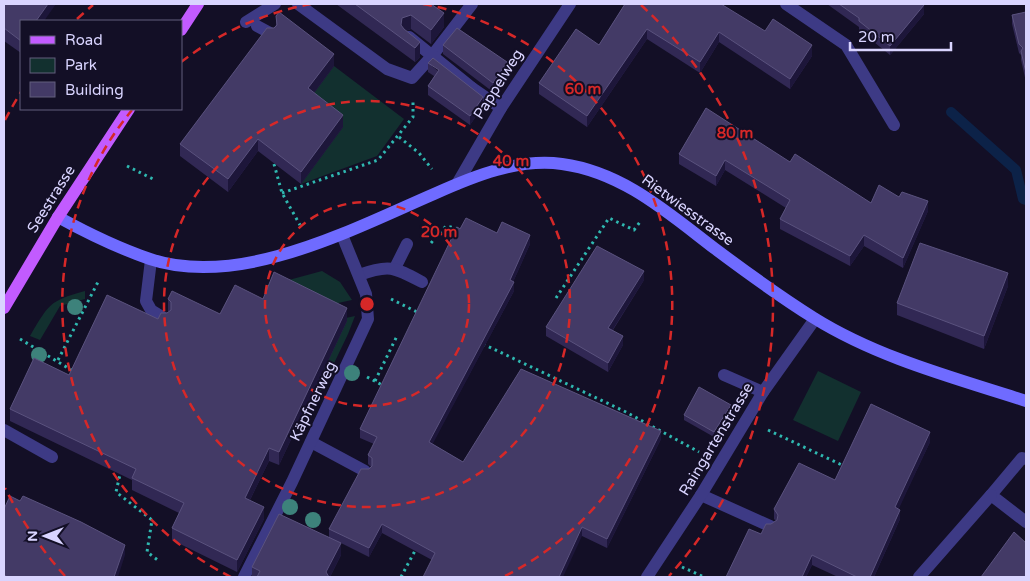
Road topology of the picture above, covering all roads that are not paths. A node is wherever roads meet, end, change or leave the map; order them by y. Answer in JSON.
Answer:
{"nodes":[{"id":1,"x":198,"y":4,"type":"edge"},
{"id":2,"x":275,"y":4,"type":"edge"},
{"id":3,"x":298,"y":4,"type":"edge"},
{"id":4,"x":472,"y":4,"type":"edge"},
{"id":5,"x":570,"y":4,"type":"edge"},
{"id":6,"x":786,"y":4,"type":"edge"},
{"id":7,"x":182,"y":28,"type":"edge"},
{"id":8,"x":270,"y":33,"type":"edge"},
{"id":9,"x":409,"y":37,"type":"edge"},
{"id":10,"x":501,"y":108,"type":"junction"},
{"id":11,"x":128,"y":110,"type":"edge"},
{"id":12,"x":894,"y":125,"type":"dead end"},
{"id":13,"x":457,"y":184,"type":"junction"},
{"id":14,"x":58,"y":217,"type":"junction"},
{"id":15,"x":342,"y":234,"type":"junction"},
{"id":16,"x":407,"y":244,"type":"road end"},
{"id":17,"x":151,"y":260,"type":"junction"},
{"id":18,"x":395,"y":268,"type":"junction"},
{"id":19,"x":358,"y":275,"type":"junction"},
{"id":20,"x":422,"y":282,"type":"dead end"},
{"id":21,"x":4,"y":308,"type":"edge"},
{"id":22,"x":164,"y":318,"type":"edge"},
{"id":23,"x":815,"y":319,"type":"junction"},
{"id":24,"x":724,"y":375,"type":"dead end"},
{"id":25,"x":763,"y":392,"type":"junction"},
{"id":26,"x":1026,"y":402,"type":"edge"},
{"id":27,"x":4,"y":430,"type":"edge"},
{"id":28,"x":311,"y":442,"type":"junction"},
{"id":29,"x":52,"y":458,"type":"dead end"},
{"id":30,"x":1026,"y":459,"type":"edge"},
{"id":31,"x":365,"y":470,"type":"edge"},
{"id":32,"x":701,"y":495,"type":"junction"},
{"id":33,"x":991,"y":495,"type":"junction"},
{"id":34,"x":1026,"y":522,"type":"edge"},
{"id":35,"x":770,"y":526,"type":"edge"},
{"id":36,"x":244,"y":577,"type":"edge"},
{"id":37,"x":647,"y":577,"type":"edge"},
{"id":38,"x":919,"y":577,"type":"edge"}],
"edges":[{"from":1,"to":7,"type":"main road"},
{"from":2,"to":8,"type":"street"},
{"from":3,"to":4,"type":"street"},
{"from":5,"to":10,"type":"street","name":"Pappelweg"},
{"from":6,"to":12,"type":"street"},
{"from":9,"to":10,"type":"street","bridge":true},
{"from":10,"to":13,"type":"street","name":"Pappelweg"},
{"from":11,"to":14,"type":"main road","name":"Seestrasse"},
{"from":13,"to":15,"type":"main road","name":"Rietwiesstrasse"},
{"from":13,"to":23,"type":"main road","name":"Rietwiesstrasse"},
{"from":14,"to":17,"type":"main road","name":"Rietwiesstrasse"},
{"from":14,"to":21,"type":"main road","name":"Seestrasse"},
{"from":15,"to":17,"type":"main road","name":"Rietwiesstrasse"},
{"from":15,"to":19,"type":"street","name":"Käpfnerweg"},
{"from":16,"to":18,"type":"street"},
{"from":17,"to":22,"type":"street"},
{"from":18,"to":19,"type":"street"},
{"from":18,"to":20,"type":"street"},
{"from":19,"to":28,"type":"street","name":"Käpfnerweg"},
{"from":23,"to":25,"type":"street","name":"Raingartenstrasse"},
{"from":23,"to":26,"type":"main road","name":"Rietwiesstrasse"},
{"from":24,"to":25,"type":"street"},
{"from":25,"to":32,"type":"street","name":"Raingartenstrasse"},
{"from":27,"to":29,"type":"street"},
{"from":28,"to":31,"type":"street"},
{"from":28,"to":36,"type":"street","name":"Käpfnerweg"},
{"from":30,"to":33,"type":"street"},
{"from":32,"to":35,"type":"street"},
{"from":32,"to":37,"type":"street","name":"Raingartenstrasse"},
{"from":33,"to":34,"type":"street"},
{"from":33,"to":38,"type":"street"}]}
